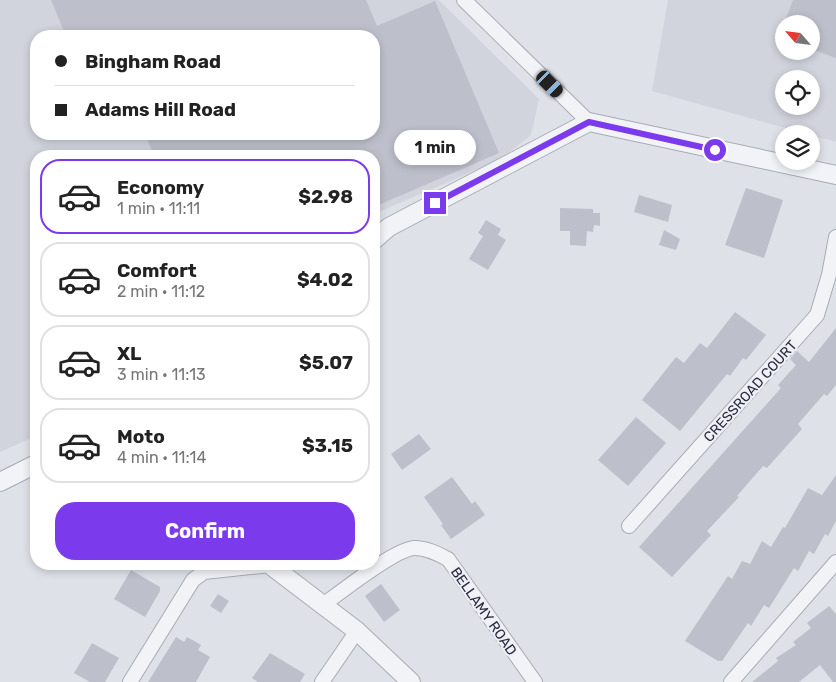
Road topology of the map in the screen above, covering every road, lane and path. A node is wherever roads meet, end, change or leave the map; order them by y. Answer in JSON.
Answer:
{"nodes":[{"id":1,"x":464,"y":0,"type":"edge"},
{"id":2,"x":589,"y":122,"type":"junction"},
{"id":3,"x":836,"y":176,"type":"edge"},
{"id":4,"x":380,"y":235,"type":"edge"},
{"id":5,"x":836,"y":237,"type":"edge"},
{"id":6,"x":30,"y":467,"type":"edge"},
{"id":7,"x":0,"y":482,"type":"edge"},
{"id":8,"x":629,"y":526,"type":"dead end"},
{"id":9,"x":836,"y":562,"type":"edge"},
{"id":10,"x":380,"y":565,"type":"edge"},
{"id":11,"x":220,"y":570,"type":"edge"},
{"id":12,"x":278,"y":570,"type":"edge"},
{"id":13,"x":372,"y":570,"type":"edge"},
{"id":14,"x":323,"y":604,"type":"junction"},
{"id":15,"x":357,"y":631,"type":"junction"},
{"id":16,"x":130,"y":682,"type":"edge"},
{"id":17,"x":322,"y":682,"type":"edge"},
{"id":18,"x":411,"y":682,"type":"edge"},
{"id":19,"x":535,"y":682,"type":"edge"},
{"id":20,"x":731,"y":682,"type":"edge"}],
"edges":[{"from":1,"to":2,"type":"street"},
{"from":2,"to":3,"type":"street"},
{"from":2,"to":4,"type":"street"},
{"from":5,"to":8,"type":"street","name":"CRESSROAD COURT"},
{"from":6,"to":7,"type":"street"},
{"from":9,"to":20,"type":"street"},
{"from":10,"to":19,"type":"street","name":"BELLAMY ROAD"},
{"from":11,"to":16,"type":"street"},
{"from":12,"to":14,"type":"street"},
{"from":13,"to":14,"type":"street","name":"BELLAMY ROAD"},
{"from":14,"to":15,"type":"street"},
{"from":15,"to":17,"type":"street"},
{"from":15,"to":18,"type":"street"}]}
